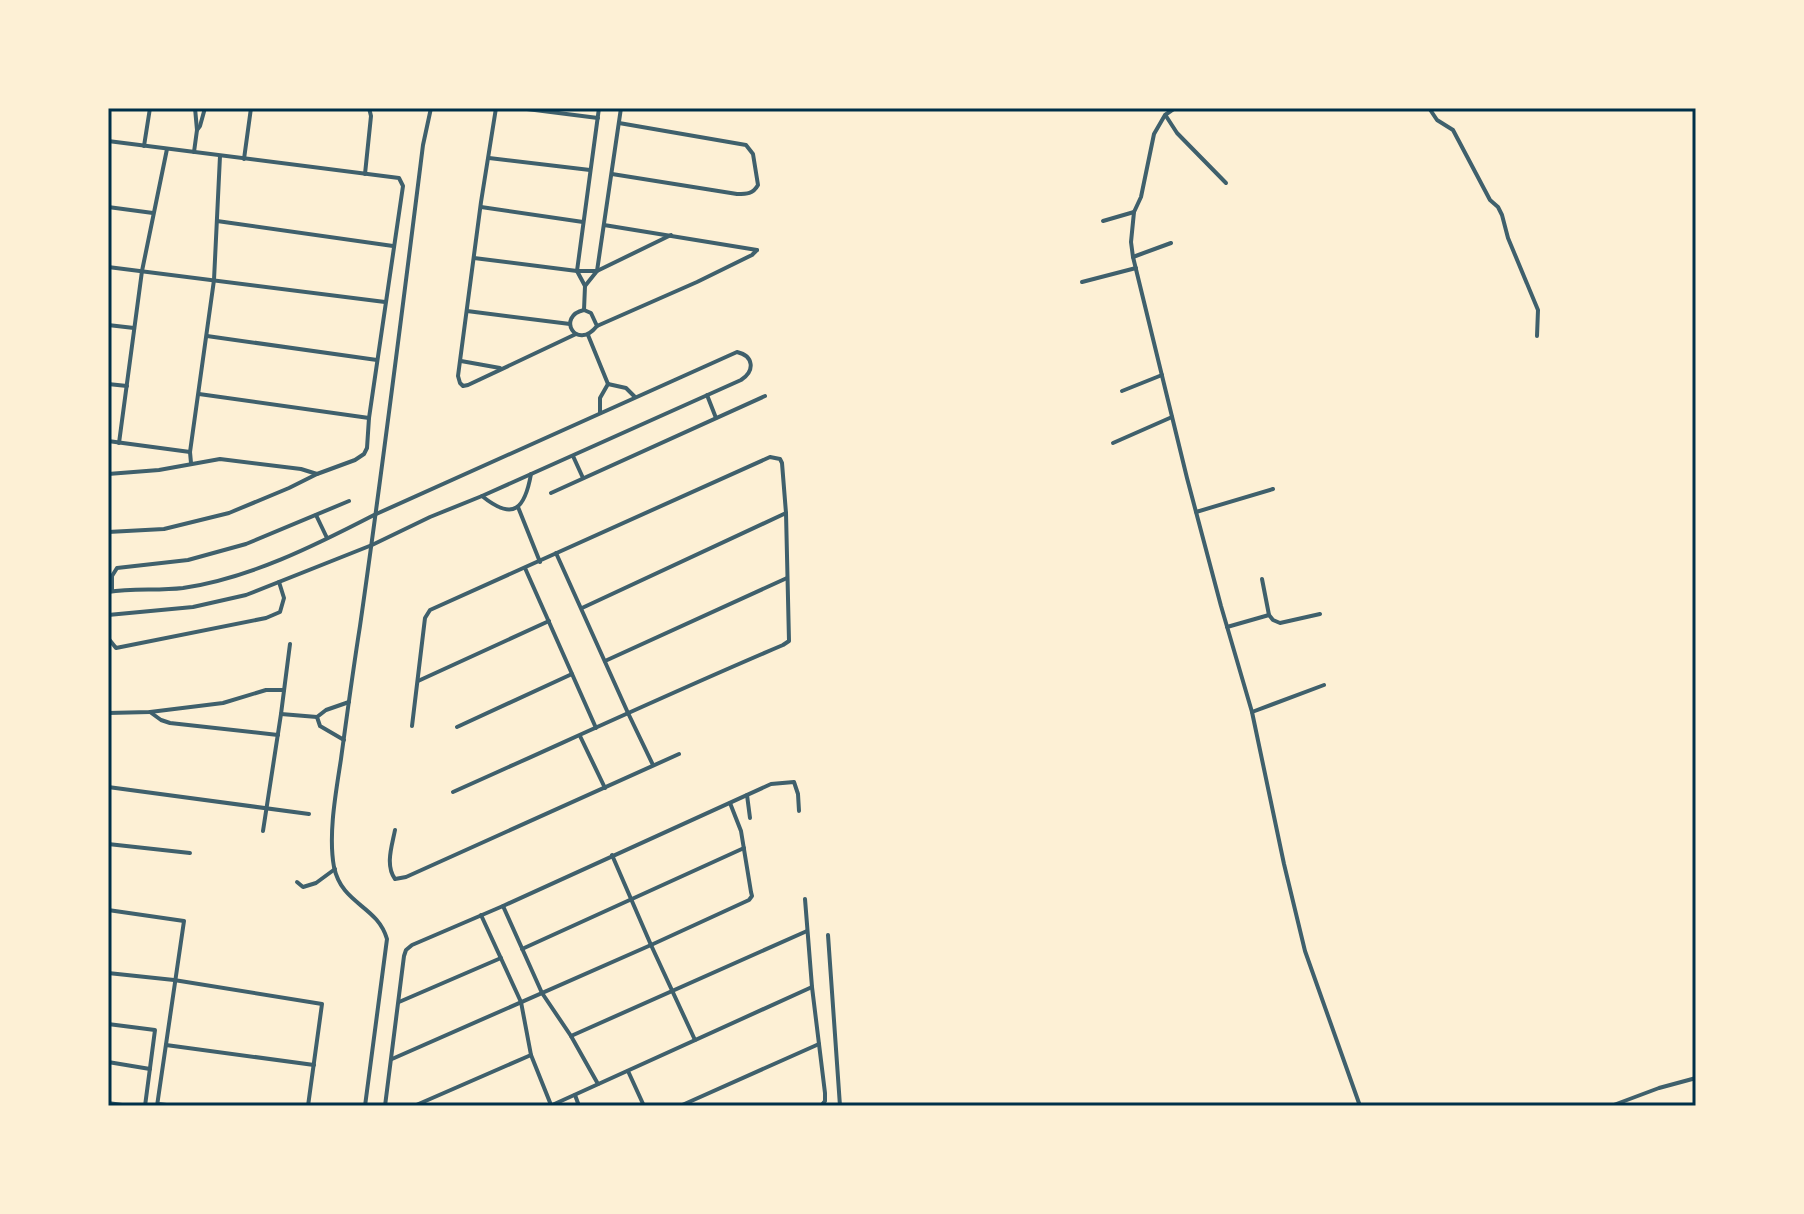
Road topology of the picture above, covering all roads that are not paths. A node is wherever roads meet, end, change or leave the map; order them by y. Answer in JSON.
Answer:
{"nodes":[{"id":1,"x":150,"y":108,"type":"edge"},
{"id":2,"x":195,"y":108,"type":"edge"},
{"id":3,"x":205,"y":108,"type":"edge"},
{"id":4,"x":251,"y":108,"type":"edge"},
{"id":5,"x":369,"y":108,"type":"edge"},
{"id":6,"x":431,"y":108,"type":"edge"},
{"id":7,"x":496,"y":108,"type":"edge"},
{"id":8,"x":519,"y":108,"type":"edge"},
{"id":9,"x":599,"y":108,"type":"edge"},
{"id":10,"x":621,"y":108,"type":"edge"},
{"id":11,"x":1175,"y":108,"type":"edge"},
{"id":12,"x":1429,"y":108,"type":"edge"},
{"id":13,"x":1165,"y":115,"type":"junction"},
{"id":14,"x":598,"y":118,"type":"junction"},
{"id":15,"x":619,"y":123,"type":"junction"},
{"id":16,"x":197,"y":130,"type":"junction"},
{"id":17,"x":108,"y":141,"type":"edge"},
{"id":18,"x":144,"y":146,"type":"junction"},
{"id":19,"x":167,"y":149,"type":"junction"},
{"id":20,"x":194,"y":152,"type":"junction"},
{"id":21,"x":220,"y":156,"type":"junction"},
{"id":22,"x":489,"y":158,"type":"junction"},
{"id":23,"x":244,"y":159,"type":"junction"},
{"id":24,"x":590,"y":170,"type":"junction"},
{"id":25,"x":365,"y":174,"type":"junction"},
{"id":26,"x":612,"y":174,"type":"junction"},
{"id":27,"x":1226,"y":183,"type":"dead end"},
{"id":28,"x":108,"y":207,"type":"edge"},
{"id":29,"x":481,"y":207,"type":"junction"},
{"id":30,"x":1134,"y":212,"type":"junction"},
{"id":31,"x":153,"y":213,"type":"junction"},
{"id":32,"x":217,"y":221,"type":"junction"},
{"id":33,"x":1103,"y":221,"type":"dead end"},
{"id":34,"x":583,"y":222,"type":"junction"},
{"id":35,"x":604,"y":225,"type":"junction"},
{"id":36,"x":671,"y":235,"type":"junction"},
{"id":37,"x":1171,"y":243,"type":"dead end"},
{"id":38,"x":393,"y":246,"type":"junction"},
{"id":39,"x":1133,"y":257,"type":"junction"},
{"id":40,"x":474,"y":258,"type":"junction"},
{"id":41,"x":108,"y":267,"type":"edge"},
{"id":42,"x":1136,"y":268,"type":"junction"},
{"id":43,"x":142,"y":271,"type":"junction"},
{"id":44,"x":577,"y":271,"type":"junction"},
{"id":45,"x":597,"y":271,"type":"junction"},
{"id":46,"x":214,"y":280,"type":"junction"},
{"id":47,"x":1082,"y":282,"type":"dead end"},
{"id":48,"x":585,"y":286,"type":"junction"},
{"id":49,"x":385,"y":302,"type":"junction"},
{"id":50,"x":584,"y":310,"type":"junction"},
{"id":51,"x":467,"y":311,"type":"junction"},
{"id":52,"x":570,"y":324,"type":"junction"},
{"id":53,"x":108,"y":325,"type":"edge"},
{"id":54,"x":597,"y":326,"type":"junction"},
{"id":55,"x":134,"y":328,"type":"junction"},
{"id":56,"x":576,"y":334,"type":"junction"},
{"id":57,"x":588,"y":335,"type":"junction"},
{"id":58,"x":207,"y":336,"type":"junction"},
{"id":59,"x":1537,"y":336,"type":"dead end"},
{"id":60,"x":377,"y":360,"type":"junction"},
{"id":61,"x":460,"y":361,"type":"junction"},
{"id":62,"x":502,"y":369,"type":"junction"},
{"id":63,"x":1162,"y":375,"type":"junction"},
{"id":64,"x":108,"y":384,"type":"edge"},
{"id":65,"x":608,"y":384,"type":"junction"},
{"id":66,"x":127,"y":386,"type":"junction"},
{"id":67,"x":1122,"y":391,"type":"dead end"},
{"id":68,"x":199,"y":394,"type":"junction"},
{"id":69,"x":707,"y":395,"type":"junction"},
{"id":70,"x":765,"y":396,"type":"dead end"},
{"id":71,"x":635,"y":397,"type":"junction"},
{"id":72,"x":600,"y":413,"type":"junction"},
{"id":73,"x":1172,"y":417,"type":"junction"},
{"id":74,"x":369,"y":418,"type":"junction"},
{"id":75,"x":716,"y":418,"type":"junction"},
{"id":76,"x":108,"y":441,"type":"edge"},
{"id":77,"x":119,"y":443,"type":"junction"},
{"id":78,"x":1113,"y":443,"type":"dead end"},
{"id":79,"x":190,"y":452,"type":"junction"},
{"id":80,"x":573,"y":456,"type":"junction"},
{"id":81,"x":191,"y":463,"type":"junction"},
{"id":82,"x":108,"y":474,"type":"edge"},
{"id":83,"x":317,"y":474,"type":"junction"},
{"id":84,"x":531,"y":474,"type":"junction"},
{"id":85,"x":583,"y":478,"type":"junction"},
{"id":86,"x":1273,"y":489,"type":"dead end"},
{"id":87,"x":551,"y":493,"type":"dead end"},
{"id":88,"x":482,"y":496,"type":"junction"},
{"id":89,"x":349,"y":501,"type":"dead end"},
{"id":90,"x":518,"y":507,"type":"junction"},
{"id":91,"x":1196,"y":512,"type":"junction"},
{"id":92,"x":786,"y":513,"type":"junction"},
{"id":93,"x":316,"y":515,"type":"junction"},
{"id":94,"x":374,"y":515,"type":"junction"},
{"id":95,"x":108,"y":532,"type":"edge"},
{"id":96,"x":327,"y":539,"type":"junction"},
{"id":97,"x":372,"y":545,"type":"junction"},
{"id":98,"x":556,"y":553,"type":"junction"},
{"id":99,"x":540,"y":562,"type":"junction"},
{"id":100,"x":525,"y":568,"type":"junction"},
{"id":101,"x":787,"y":578,"type":"junction"},
{"id":102,"x":1262,"y":579,"type":"dead end"},
{"id":103,"x":279,"y":582,"type":"junction"},
{"id":104,"x":110,"y":591,"type":"edge"},
{"id":105,"x":581,"y":609,"type":"junction"},
{"id":106,"x":1320,"y":614,"type":"dead end"},
{"id":107,"x":108,"y":615,"type":"edge"},
{"id":108,"x":1269,"y":615,"type":"junction"},
{"id":109,"x":549,"y":621,"type":"junction"},
{"id":110,"x":1227,"y":627,"type":"junction"},
{"id":111,"x":108,"y":638,"type":"edge"},
{"id":112,"x":290,"y":644,"type":"dead end"},
{"id":113,"x":605,"y":661,"type":"junction"},
{"id":114,"x":572,"y":674,"type":"junction"},
{"id":115,"x":418,"y":681,"type":"junction"},
{"id":116,"x":1324,"y":685,"type":"dead end"},
{"id":117,"x":284,"y":690,"type":"junction"},
{"id":118,"x":349,"y":702,"type":"junction"},
{"id":119,"x":150,"y":712,"type":"junction"},
{"id":120,"x":1252,"y":712,"type":"junction"},
{"id":121,"x":108,"y":713,"type":"edge"},
{"id":122,"x":628,"y":713,"type":"junction"},
{"id":123,"x":281,"y":714,"type":"junction"},
{"id":124,"x":317,"y":717,"type":"junction"},
{"id":125,"x":412,"y":726,"type":"dead end"},
{"id":126,"x":457,"y":727,"type":"dead end"},
{"id":127,"x":596,"y":728,"type":"junction"},
{"id":128,"x":278,"y":735,"type":"junction"},
{"id":129,"x":580,"y":736,"type":"junction"},
{"id":130,"x":344,"y":740,"type":"junction"},
{"id":131,"x":679,"y":754,"type":"dead end"},
{"id":132,"x":654,"y":766,"type":"junction"},
{"id":133,"x":108,"y":787,"type":"edge"},
{"id":134,"x":605,"y":788,"type":"junction"},
{"id":135,"x":453,"y":792,"type":"dead end"},
{"id":136,"x":747,"y":795,"type":"junction"},
{"id":137,"x":730,"y":803,"type":"junction"},
{"id":138,"x":267,"y":809,"type":"junction"},
{"id":139,"x":799,"y":811,"type":"dead end"},
{"id":140,"x":309,"y":814,"type":"dead end"},
{"id":141,"x":750,"y":818,"type":"dead end"},
{"id":142,"x":395,"y":830,"type":"dead end"},
{"id":143,"x":263,"y":831,"type":"dead end"},
{"id":144,"x":108,"y":844,"type":"edge"},
{"id":145,"x":744,"y":848,"type":"junction"},
{"id":146,"x":190,"y":853,"type":"dead end"},
{"id":147,"x":612,"y":855,"type":"junction"},
{"id":148,"x":335,"y":869,"type":"junction"},
{"id":149,"x":297,"y":882,"type":"dead end"},
{"id":150,"x":805,"y":899,"type":"dead end"},
{"id":151,"x":632,"y":900,"type":"junction"},
{"id":152,"x":503,"y":906,"type":"junction"},
{"id":153,"x":108,"y":910,"type":"edge"},
{"id":154,"x":481,"y":915,"type":"junction"},
{"id":155,"x":807,"y":931,"type":"junction"},
{"id":156,"x":828,"y":935,"type":"dead end"},
{"id":157,"x":651,"y":945,"type":"junction"},
{"id":158,"x":522,"y":949,"type":"junction"},
{"id":159,"x":501,"y":958,"type":"junction"},
{"id":160,"x":108,"y":973,"type":"edge"},
{"id":161,"x":174,"y":980,"type":"junction"},
{"id":162,"x":812,"y":987,"type":"junction"},
{"id":163,"x":672,"y":991,"type":"junction"},
{"id":164,"x":542,"y":993,"type":"junction"},
{"id":165,"x":399,"y":1002,"type":"junction"},
{"id":166,"x":521,"y":1002,"type":"junction"},
{"id":167,"x":108,"y":1024,"type":"edge"},
{"id":168,"x":571,"y":1036,"type":"junction"},
{"id":169,"x":695,"y":1040,"type":"junction"},
{"id":170,"x":819,"y":1044,"type":"junction"},
{"id":171,"x":166,"y":1045,"type":"junction"},
{"id":172,"x":531,"y":1055,"type":"junction"},
{"id":173,"x":392,"y":1059,"type":"junction"},
{"id":174,"x":108,"y":1062,"type":"edge"},
{"id":175,"x":314,"y":1065,"type":"junction"},
{"id":176,"x":150,"y":1069,"type":"junction"},
{"id":177,"x":628,"y":1071,"type":"junction"},
{"id":178,"x":1696,"y":1078,"type":"edge"},
{"id":179,"x":598,"y":1084,"type":"junction"},
{"id":180,"x":575,"y":1095,"type":"junction"},
{"id":181,"x":108,"y":1103,"type":"edge"},
{"id":182,"x":157,"y":1105,"type":"edge"},
{"id":183,"x":129,"y":1106,"type":"edge"},
{"id":184,"x":145,"y":1106,"type":"edge"},
{"id":185,"x":175,"y":1106,"type":"edge"},
{"id":186,"x":308,"y":1106,"type":"edge"},
{"id":187,"x":365,"y":1106,"type":"edge"},
{"id":188,"x":385,"y":1106,"type":"edge"},
{"id":189,"x":414,"y":1106,"type":"edge"},
{"id":190,"x":550,"y":1106,"type":"edge"},
{"id":191,"x":579,"y":1106,"type":"edge"},
{"id":192,"x":644,"y":1106,"type":"edge"},
{"id":193,"x":680,"y":1106,"type":"edge"},
{"id":194,"x":821,"y":1106,"type":"edge"},
{"id":195,"x":840,"y":1106,"type":"edge"},
{"id":196,"x":1360,"y":1106,"type":"edge"},
{"id":197,"x":1611,"y":1106,"type":"edge"}],
"edges":[{"from":1,"to":18,"type":"street"},
{"from":2,"to":16,"type":"street"},
{"from":3,"to":16,"type":"street"},
{"from":4,"to":23,"type":"street"},
{"from":5,"to":25,"type":"street"},
{"from":6,"to":94,"type":"street"},
{"from":7,"to":22,"type":"street"},
{"from":8,"to":14,"type":"street"},
{"from":9,"to":14,"type":"street"},
{"from":10,"to":15,"type":"street"},
{"from":11,"to":13,"type":"street"},
{"from":12,"to":59,"type":"street"},
{"from":13,"to":27,"type":"street"},
{"from":13,"to":30,"type":"street"},
{"from":14,"to":24,"type":"street"},
{"from":15,"to":26,"type":"street"},
{"from":15,"to":26,"type":"street"},
{"from":16,"to":20,"type":"street"},
{"from":17,"to":18,"type":"street"},
{"from":18,"to":19,"type":"street"},
{"from":19,"to":20,"type":"street"},
{"from":19,"to":31,"type":"street"},
{"from":20,"to":21,"type":"street"},
{"from":21,"to":23,"type":"street"},
{"from":21,"to":32,"type":"street"},
{"from":22,"to":24,"type":"street"},
{"from":22,"to":29,"type":"street"},
{"from":23,"to":25,"type":"street"},
{"from":24,"to":34,"type":"street"},
{"from":25,"to":38,"type":"street"},
{"from":26,"to":35,"type":"street"},
{"from":28,"to":31,"type":"street"},
{"from":29,"to":34,"type":"street"},
{"from":29,"to":40,"type":"street"},
{"from":30,"to":33,"type":"street"},
{"from":30,"to":39,"type":"street"},
{"from":31,"to":43,"type":"street"},
{"from":32,"to":38,"type":"street"},
{"from":32,"to":46,"type":"street"},
{"from":34,"to":44,"type":"street"},
{"from":35,"to":36,"type":"street"},
{"from":35,"to":45,"type":"street"},
{"from":36,"to":45,"type":"street"},
{"from":36,"to":54,"type":"street"},
{"from":37,"to":39,"type":"street"},
{"from":38,"to":49,"type":"street"},
{"from":39,"to":42,"type":"street"},
{"from":40,"to":44,"type":"street"},
{"from":40,"to":51,"type":"street"},
{"from":41,"to":43,"type":"street"},
{"from":42,"to":47,"type":"street"},
{"from":42,"to":63,"type":"street"},
{"from":43,"to":46,"type":"street"},
{"from":43,"to":55,"type":"street"},
{"from":44,"to":45,"type":"street"},
{"from":44,"to":48,"type":"street"},
{"from":45,"to":48,"type":"street"},
{"from":46,"to":49,"type":"street"},
{"from":46,"to":58,"type":"street"},
{"from":48,"to":50,"type":"street"},
{"from":49,"to":60,"type":"street"},
{"from":50,"to":52,"type":"street"},
{"from":50,"to":54,"type":"street"},
{"from":51,"to":52,"type":"street"},
{"from":51,"to":61,"type":"street"},
{"from":52,"to":56,"type":"street"},
{"from":53,"to":55,"type":"street"},
{"from":54,"to":57,"type":"street"},
{"from":55,"to":66,"type":"street"},
{"from":56,"to":57,"type":"street"},
{"from":56,"to":62,"type":"street"},
{"from":57,"to":65,"type":"street"},
{"from":58,"to":60,"type":"street"},
{"from":58,"to":68,"type":"street"},
{"from":60,"to":74,"type":"street"},
{"from":61,"to":62,"type":"street"},
{"from":61,"to":62,"type":"street"},
{"from":63,"to":67,"type":"street"},
{"from":63,"to":73,"type":"street"},
{"from":64,"to":66,"type":"street"},
{"from":65,"to":71,"type":"street"},
{"from":65,"to":72,"type":"street"},
{"from":66,"to":77,"type":"street"},
{"from":68,"to":74,"type":"street"},
{"from":68,"to":79,"type":"street"},
{"from":69,"to":71,"type":"street"},
{"from":69,"to":75,"type":"street"},
{"from":69,"to":80,"type":"street"},
{"from":70,"to":75,"type":"street"},
{"from":71,"to":72,"type":"street"},
{"from":72,"to":94,"type":"street"},
{"from":73,"to":78,"type":"street"},
{"from":73,"to":91,"type":"street"},
{"from":74,"to":83,"type":"street"},
{"from":75,"to":85,"type":"street"},
{"from":76,"to":77,"type":"street"},
{"from":77,"to":79,"type":"street"},
{"from":79,"to":81,"type":"street"},
{"from":80,"to":84,"type":"street"},
{"from":80,"to":85,"type":"street"},
{"from":81,"to":82,"type":"street"},
{"from":81,"to":83,"type":"street"},
{"from":83,"to":95,"type":"street"},
{"from":84,"to":88,"type":"street"},
{"from":84,"to":90,"type":"street"},
{"from":85,"to":87,"type":"street"},
{"from":86,"to":91,"type":"street"},
{"from":88,"to":90,"type":"street"},
{"from":88,"to":97,"type":"street"},
{"from":89,"to":93,"type":"street"},
{"from":90,"to":99,"type":"street"},
{"from":91,"to":110,"type":"street"},
{"from":92,"to":98,"type":"street"},
{"from":92,"to":101,"type":"street"},
{"from":92,"to":105,"type":"street"},
{"from":93,"to":96,"type":"street"},
{"from":93,"to":104,"type":"street"},
{"from":94,"to":96,"type":"street"},
{"from":94,"to":97,"type":"street"},
{"from":96,"to":104,"type":"street"},
{"from":97,"to":103,"type":"street"},
{"from":97,"to":118,"type":"street"},
{"from":98,"to":99,"type":"street"},
{"from":98,"to":105,"type":"street"},
{"from":99,"to":100,"type":"street"},
{"from":100,"to":109,"type":"street"},
{"from":100,"to":115,"type":"street"},
{"from":101,"to":113,"type":"street"},
{"from":101,"to":122,"type":"street"},
{"from":102,"to":108,"type":"street"},
{"from":103,"to":107,"type":"street"},
{"from":103,"to":111,"type":"street"},
{"from":105,"to":113,"type":"street"},
{"from":106,"to":108,"type":"street"},
{"from":108,"to":110,"type":"street"},
{"from":109,"to":114,"type":"street"},
{"from":109,"to":115,"type":"street"},
{"from":110,"to":120,"type":"street"},
{"from":112,"to":117,"type":"street"},
{"from":113,"to":122,"type":"street"},
{"from":114,"to":126,"type":"street"},
{"from":114,"to":127,"type":"street"},
{"from":115,"to":125,"type":"street"},
{"from":116,"to":120,"type":"street"},
{"from":117,"to":119,"type":"street"},
{"from":117,"to":123,"type":"street"},
{"from":118,"to":124,"type":"street"},
{"from":118,"to":130,"type":"street"},
{"from":119,"to":121,"type":"street"},
{"from":119,"to":128,"type":"street"},
{"from":120,"to":196,"type":"street"},
{"from":122,"to":127,"type":"street"},
{"from":122,"to":132,"type":"street"},
{"from":123,"to":124,"type":"street"},
{"from":123,"to":128,"type":"street"},
{"from":124,"to":130,"type":"street"},
{"from":127,"to":129,"type":"street"},
{"from":128,"to":138,"type":"street"},
{"from":129,"to":134,"type":"street"},
{"from":129,"to":135,"type":"street"},
{"from":130,"to":148,"type":"street"},
{"from":131,"to":132,"type":"street"},
{"from":132,"to":134,"type":"street"},
{"from":133,"to":138,"type":"street"},
{"from":134,"to":142,"type":"street"},
{"from":136,"to":137,"type":"street"},
{"from":136,"to":139,"type":"street"},
{"from":136,"to":141,"type":"street"},
{"from":137,"to":145,"type":"street"},
{"from":137,"to":147,"type":"street"},
{"from":138,"to":140,"type":"street"},
{"from":138,"to":143,"type":"street"},
{"from":144,"to":146,"type":"street"},
{"from":145,"to":151,"type":"street"},
{"from":145,"to":157,"type":"street"},
{"from":147,"to":151,"type":"street"},
{"from":147,"to":152,"type":"street"},
{"from":148,"to":149,"type":"street"},
{"from":148,"to":187,"type":"street"},
{"from":150,"to":155,"type":"street"},
{"from":151,"to":157,"type":"street"},
{"from":151,"to":158,"type":"street"},
{"from":152,"to":154,"type":"street"},
{"from":152,"to":158,"type":"street"},
{"from":153,"to":161,"type":"street"},
{"from":154,"to":159,"type":"street"},
{"from":154,"to":165,"type":"street"},
{"from":155,"to":162,"type":"street"},
{"from":155,"to":163,"type":"street"},
{"from":156,"to":195,"type":"street"},
{"from":157,"to":163,"type":"street"},
{"from":157,"to":164,"type":"street"},
{"from":158,"to":164,"type":"street"},
{"from":159,"to":165,"type":"street"},
{"from":159,"to":166,"type":"street"},
{"from":160,"to":161,"type":"street"},
{"from":161,"to":171,"type":"street"},
{"from":161,"to":175,"type":"street"},
{"from":162,"to":169,"type":"street"},
{"from":162,"to":170,"type":"street"},
{"from":163,"to":168,"type":"street"},
{"from":163,"to":169,"type":"street"},
{"from":164,"to":166,"type":"street"},
{"from":164,"to":168,"type":"street"},
{"from":165,"to":173,"type":"street"},
{"from":166,"to":172,"type":"street"},
{"from":166,"to":173,"type":"street"},
{"from":167,"to":176,"type":"street"},
{"from":168,"to":179,"type":"street"},
{"from":169,"to":177,"type":"street"},
{"from":170,"to":193,"type":"street"},
{"from":170,"to":194,"type":"street"},
{"from":171,"to":175,"type":"street"},
{"from":171,"to":182,"type":"street"},
{"from":172,"to":189,"type":"street"},
{"from":172,"to":190,"type":"street"},
{"from":173,"to":188,"type":"street"},
{"from":174,"to":176,"type":"street"},
{"from":175,"to":186,"type":"street"},
{"from":176,"to":184,"type":"street"},
{"from":177,"to":179,"type":"street"},
{"from":177,"to":192,"type":"street"},
{"from":178,"to":197,"type":"street"},
{"from":179,"to":180,"type":"street"},
{"from":180,"to":190,"type":"street"},
{"from":180,"to":191,"type":"street"},
{"from":181,"to":183,"type":"street"},
{"from":182,"to":185,"type":"street"}]}
